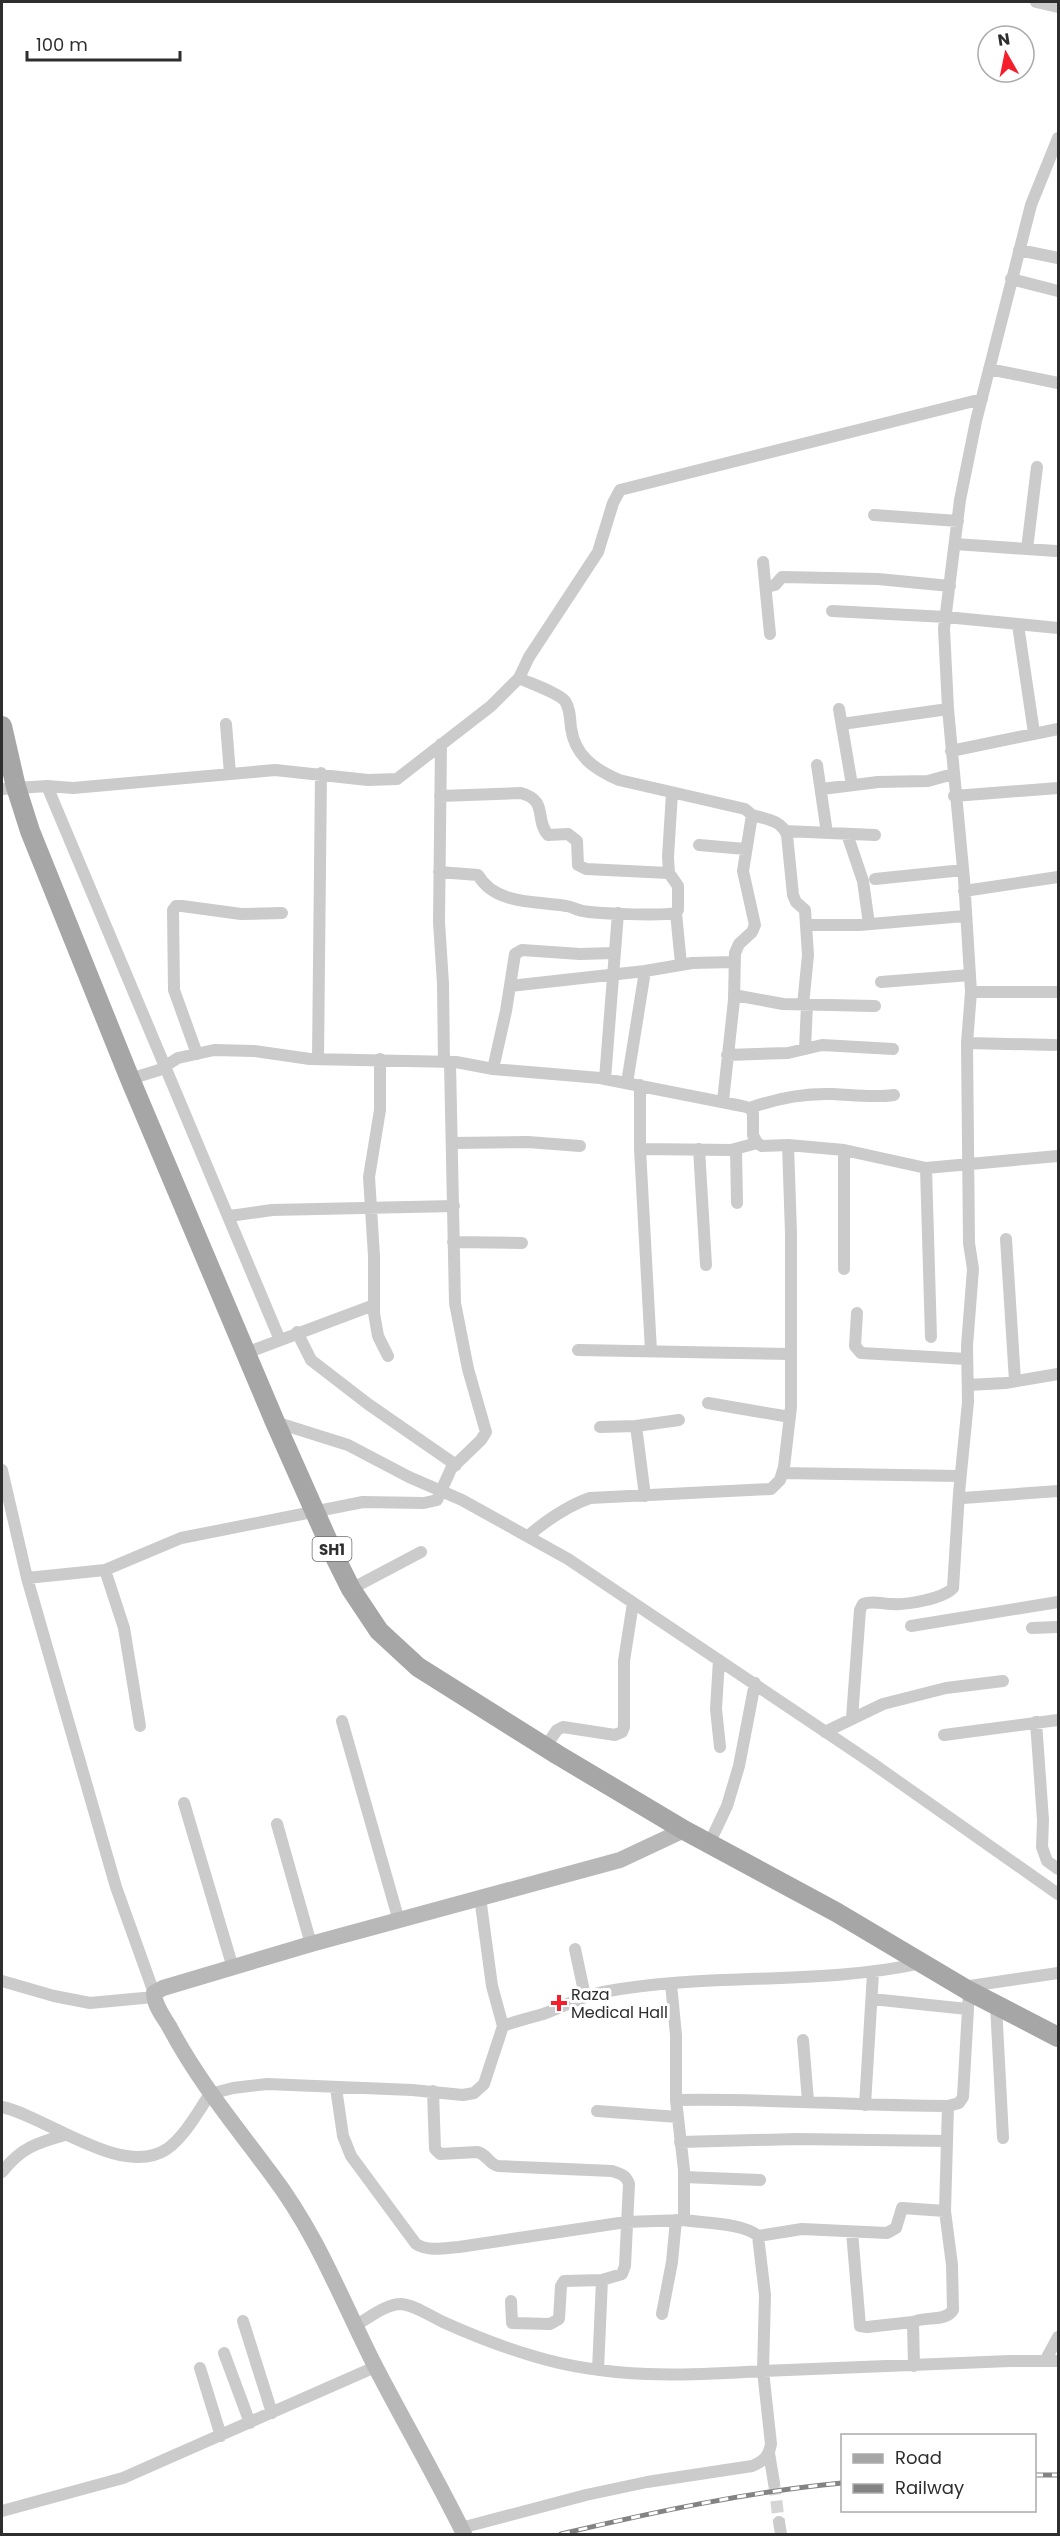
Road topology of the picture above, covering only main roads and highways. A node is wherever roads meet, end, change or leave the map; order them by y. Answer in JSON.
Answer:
{"nodes":[{"id":1,"x":2,"y":726,"type":"edge"},
{"id":2,"x":9,"y":788,"type":"edge"},
{"id":3,"x":1059,"y":2037,"type":"edge"}],
"edges":[{"from":1,"to":2,"type":"main road","number":"SH1"},
{"from":2,"to":3,"type":"main road","number":"SH1"}]}
